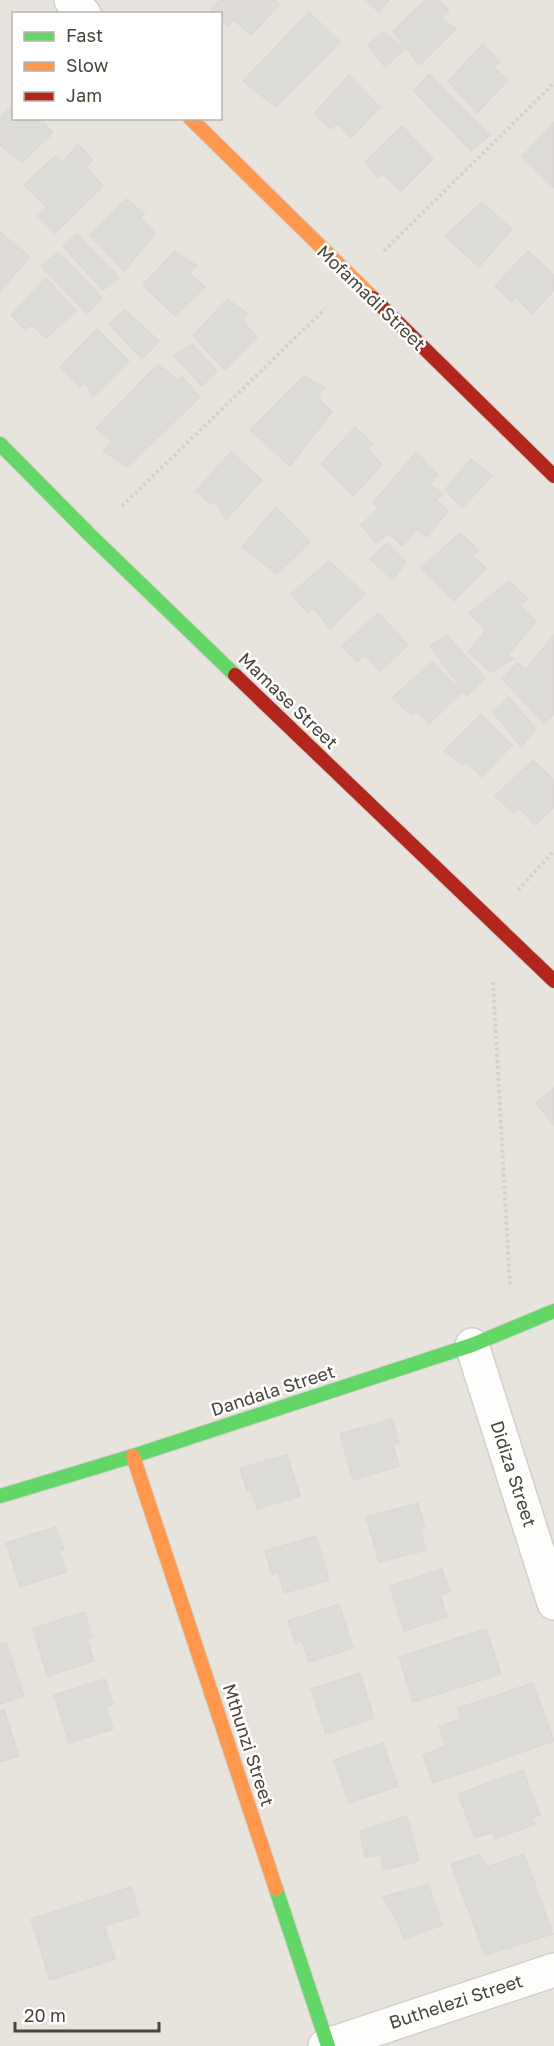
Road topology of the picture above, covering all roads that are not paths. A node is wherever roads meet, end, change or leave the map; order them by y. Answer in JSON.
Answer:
{"nodes":[{"id":1,"x":71,"y":0,"type":"edge"},
{"id":2,"x":82,"y":12,"type":"edge"},
{"id":3,"x":192,"y":120,"type":"edge"},
{"id":4,"x":0,"y":444,"type":"edge"},
{"id":5,"x":554,"y":476,"type":"edge"},
{"id":6,"x":554,"y":981,"type":"edge"},
{"id":7,"x":554,"y":1311,"type":"edge"},
{"id":8,"x":472,"y":1345,"type":"junction"},
{"id":9,"x":133,"y":1456,"type":"junction"},
{"id":10,"x":0,"y":1496,"type":"edge"},
{"id":11,"x":554,"y":1603,"type":"edge"},
{"id":12,"x":554,"y":1970,"type":"edge"},
{"id":13,"x":327,"y":2046,"type":"edge"}],
"edges":[{"from":1,"to":2,"type":"street"},
{"from":3,"to":5,"type":"street","name":"Mofamadi Street"},
{"from":4,"to":6,"type":"street","name":"Mamase Street"},
{"from":7,"to":8,"type":"street","name":"Dandala Street"},
{"from":8,"to":9,"type":"street","name":"Dandala Street"},
{"from":8,"to":11,"type":"street","name":"Didiza Street"},
{"from":9,"to":10,"type":"street","name":"Dandala Street"},
{"from":9,"to":13,"type":"street","name":"Mthunzi Street"},
{"from":12,"to":13,"type":"street","name":"Buthelezi Street"}]}
